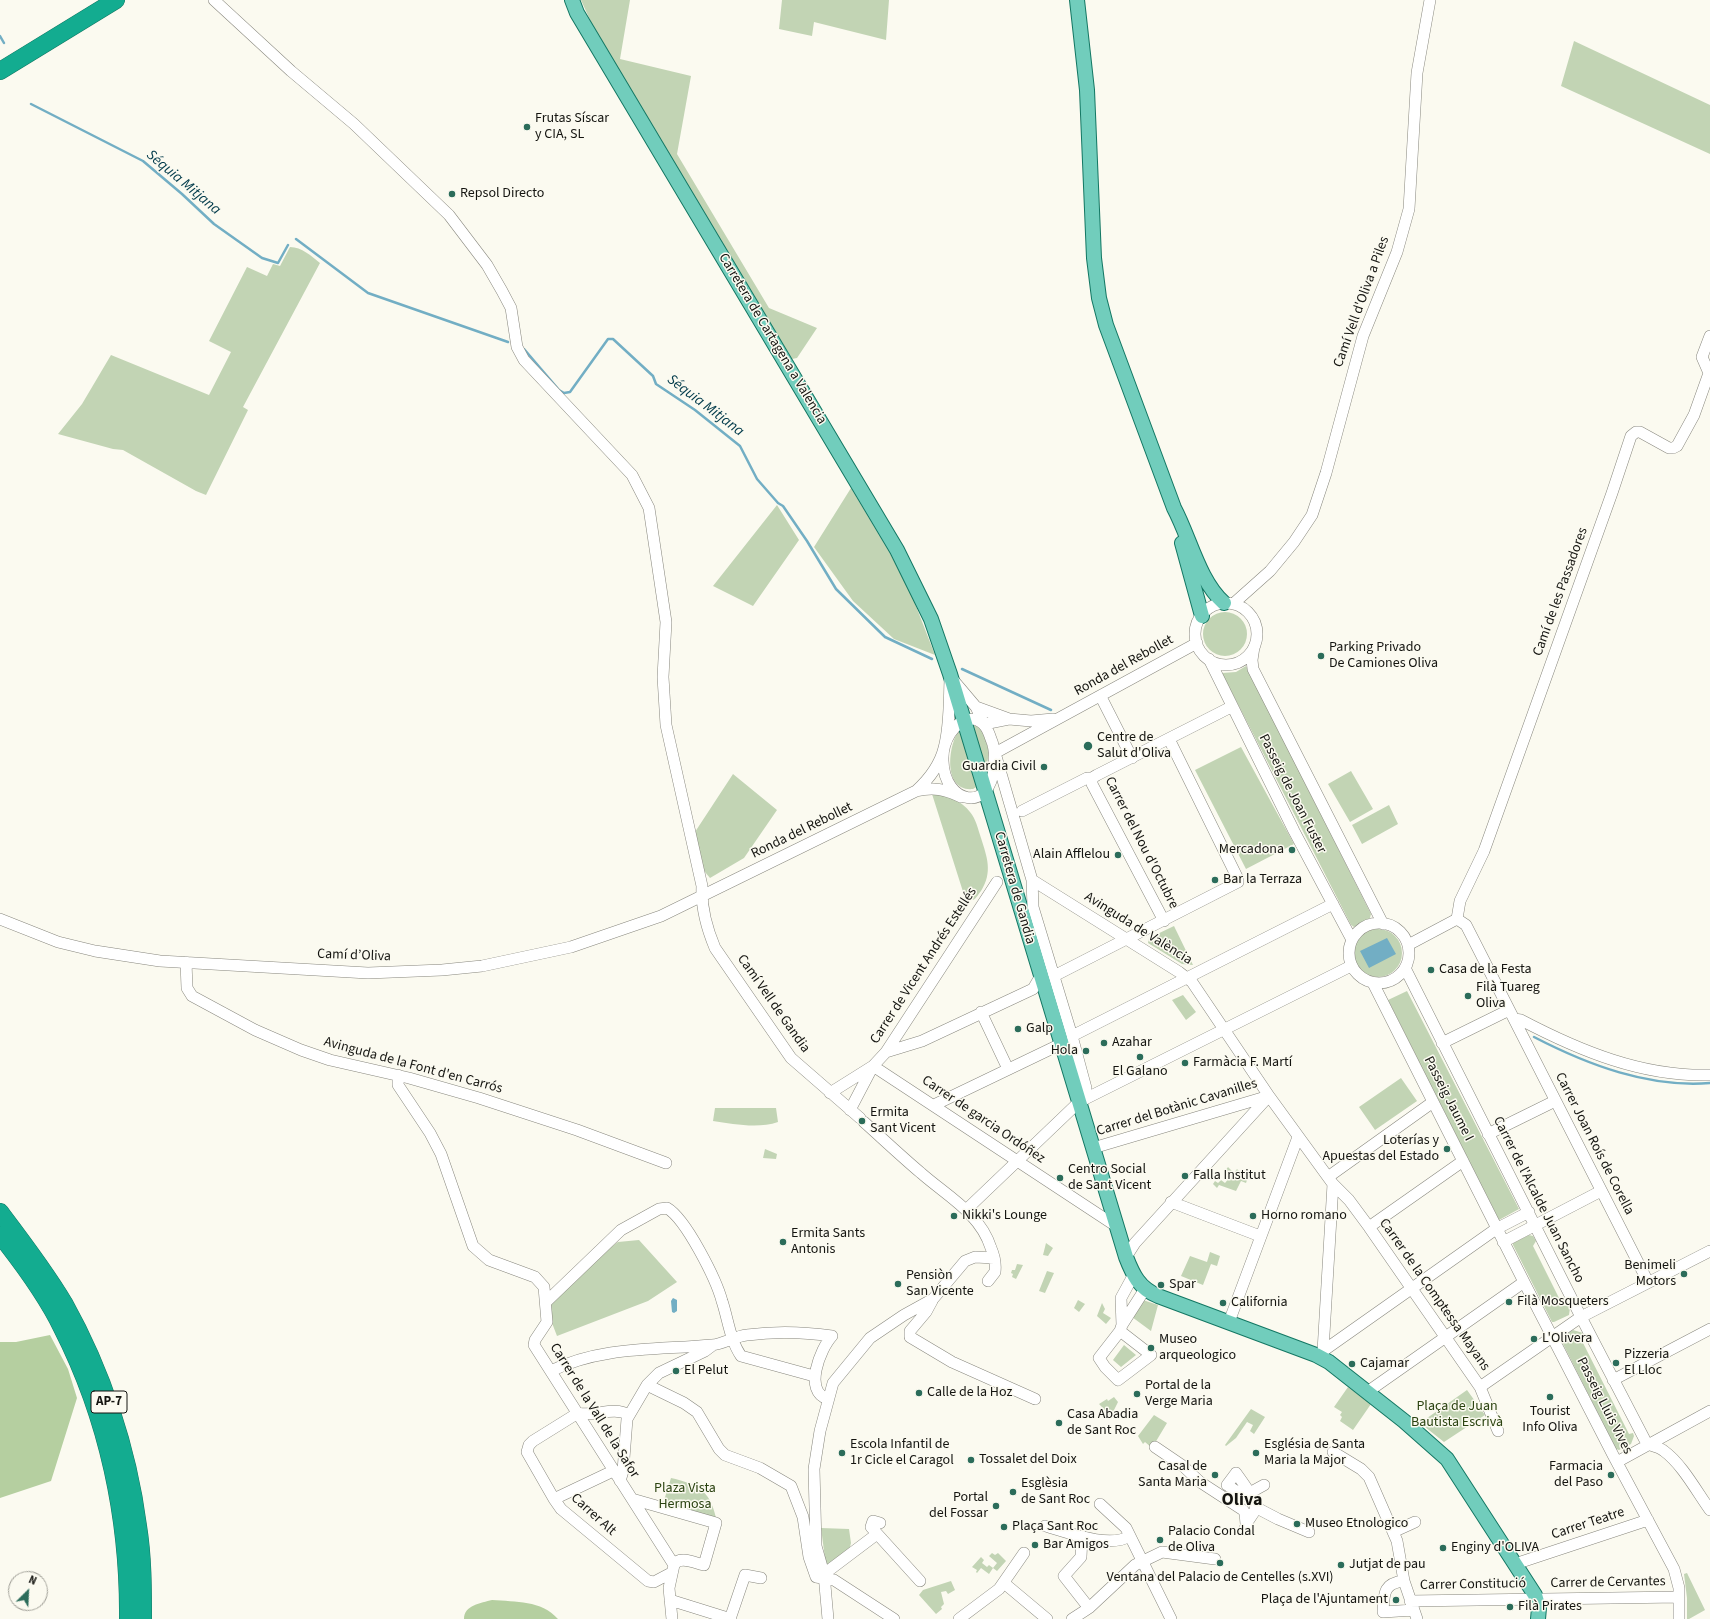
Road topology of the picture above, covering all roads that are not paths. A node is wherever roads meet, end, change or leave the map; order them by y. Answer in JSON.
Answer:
{"nodes":[{"id":1,"x":116,"y":0,"type":"edge"},
{"id":2,"x":214,"y":0,"type":"edge"},
{"id":3,"x":566,"y":0,"type":"edge"},
{"id":4,"x":1077,"y":0,"type":"edge"},
{"id":5,"x":1430,"y":0,"type":"edge"},
{"id":6,"x":574,"y":6,"type":"edge"},
{"id":7,"x":0,"y":71,"type":"edge"},
{"id":8,"x":1710,"y":336,"type":"edge"},
{"id":9,"x":1174,"y":508,"type":"junction"},
{"id":10,"x":1229,"y":604,"type":"junction"},
{"id":11,"x":1202,"y":616,"type":"junction"},
{"id":12,"x":1197,"y":643,"type":"junction"},
{"id":13,"x":1254,"y":647,"type":"junction"},
{"id":14,"x":1209,"y":659,"type":"junction"},
{"id":15,"x":950,"y":674,"type":"junction"},
{"id":16,"x":1101,"y":697,"type":"junction"},
{"id":17,"x":976,"y":707,"type":"junction"},
{"id":18,"x":1231,"y":707,"type":"junction"},
{"id":19,"x":1065,"y":715,"type":"junction"},
{"id":20,"x":1009,"y":719,"type":"junction"},
{"id":21,"x":964,"y":721,"type":"junction"},
{"id":22,"x":984,"y":724,"type":"junction"},
{"id":23,"x":1169,"y":739,"type":"junction"},
{"id":24,"x":944,"y":748,"type":"junction"},
{"id":25,"x":995,"y":753,"type":"junction"},
{"id":26,"x":1132,"y":758,"type":"junction"},
{"id":27,"x":1092,"y":778,"type":"junction"},
{"id":28,"x":916,"y":792,"type":"junction"},
{"id":29,"x":986,"y":792,"type":"junction"},
{"id":30,"x":961,"y":797,"type":"junction"},
{"id":31,"x":1022,"y":811,"type":"dead end"},
{"id":32,"x":1032,"y":880,"type":"junction"},
{"id":33,"x":997,"y":882,"type":"dead end"},
{"id":34,"x":702,"y":897,"type":"junction"},
{"id":35,"x":1333,"y":904,"type":"junction"},
{"id":36,"x":0,"y":919,"type":"edge"},
{"id":37,"x":1457,"y":919,"type":"junction"},
{"id":38,"x":1164,"y":921,"type":"junction"},
{"id":39,"x":1383,"y":924,"type":"junction"},
{"id":40,"x":1126,"y":939,"type":"junction"},
{"id":41,"x":1352,"y":940,"type":"junction"},
{"id":42,"x":1408,"y":945,"type":"junction"},
{"id":43,"x":186,"y":962,"type":"junction"},
{"id":44,"x":1351,"y":966,"type":"junction"},
{"id":45,"x":1405,"y":968,"type":"junction"},
{"id":46,"x":1047,"y":976,"type":"junction"},
{"id":47,"x":1188,"y":978,"type":"junction"},
{"id":48,"x":1373,"y":983,"type":"junction"},
{"id":49,"x":981,"y":1012,"type":"junction"},
{"id":50,"x":1511,"y":1014,"type":"junction"},
{"id":51,"x":1224,"y":1030,"type":"junction"},
{"id":52,"x":1066,"y":1040,"type":"junction"},
{"id":53,"x":1442,"y":1043,"type":"junction"},
{"id":54,"x":886,"y":1052,"type":"junction"},
{"id":55,"x":873,"y":1066,"type":"junction"},
{"id":56,"x":1008,"y":1068,"type":"junction"},
{"id":57,"x":398,"y":1075,"type":"junction"},
{"id":58,"x":1710,"y":1075,"type":"edge"},
{"id":59,"x":830,"y":1093,"type":"junction"},
{"id":60,"x":1269,"y":1096,"type":"junction"},
{"id":61,"x":1084,"y":1099,"type":"junction"},
{"id":62,"x":1554,"y":1101,"type":"junction"},
{"id":63,"x":1433,"y":1102,"type":"junction"},
{"id":64,"x":1241,"y":1104,"type":"junction"},
{"id":65,"x":934,"y":1105,"type":"junction"},
{"id":66,"x":850,"y":1110,"type":"junction"},
{"id":67,"x":1249,"y":1118,"type":"junction"},
{"id":68,"x":1488,"y":1134,"type":"junction"},
{"id":69,"x":1298,"y":1137,"type":"junction"},
{"id":70,"x":1093,"y":1148,"type":"junction"},
{"id":71,"x":1017,"y":1161,"type":"junction"},
{"id":72,"x":1463,"y":1161,"type":"junction"},
{"id":73,"x":666,"y":1163,"type":"dead end"},
{"id":74,"x":1330,"y":1180,"type":"junction"},
{"id":75,"x":1601,"y":1191,"type":"junction"},
{"id":76,"x":1171,"y":1202,"type":"junction"},
{"id":77,"x":967,"y":1210,"type":"junction"},
{"id":78,"x":0,"y":1212,"type":"edge"},
{"id":79,"x":1529,"y":1212,"type":"junction"},
{"id":80,"x":1536,"y":1224,"type":"junction"},
{"id":81,"x":1116,"y":1226,"type":"junction"},
{"id":82,"x":1369,"y":1227,"type":"junction"},
{"id":83,"x":1496,"y":1229,"type":"junction"},
{"id":84,"x":0,"y":1234,"type":"edge"},
{"id":85,"x":1260,"y":1236,"type":"junction"},
{"id":86,"x":1504,"y":1242,"type":"junction"},
{"id":87,"x":1710,"y":1251,"type":"edge"},
{"id":88,"x":1126,"y":1257,"type":"junction"},
{"id":89,"x":994,"y":1258,"type":"junction"},
{"id":90,"x":1134,"y":1276,"type":"junction"},
{"id":91,"x":988,"y":1281,"type":"dead end"},
{"id":92,"x":1524,"y":1282,"type":"junction"},
{"id":93,"x":1648,"y":1282,"type":"junction"},
{"id":94,"x":1411,"y":1288,"type":"junction"},
{"id":95,"x":1123,"y":1294,"type":"junction"},
{"id":96,"x":1142,"y":1294,"type":"junction"},
{"id":97,"x":933,"y":1299,"type":"junction"},
{"id":98,"x":546,"y":1302,"type":"junction"},
{"id":99,"x":1581,"y":1317,"type":"junction"},
{"id":100,"x":1229,"y":1322,"type":"junction"},
{"id":101,"x":1121,"y":1328,"type":"junction"},
{"id":102,"x":1710,"y":1329,"type":"edge"},
{"id":103,"x":1552,"y":1336,"type":"junction"},
{"id":104,"x":1445,"y":1337,"type":"junction"},
{"id":105,"x":733,"y":1338,"type":"junction"},
{"id":106,"x":714,"y":1345,"type":"junction"},
{"id":107,"x":1322,"y":1354,"type":"junction"},
{"id":108,"x":551,"y":1371,"type":"junction"},
{"id":109,"x":814,"y":1376,"type":"junction"},
{"id":110,"x":1613,"y":1380,"type":"junction"},
{"id":111,"x":647,"y":1385,"type":"junction"},
{"id":112,"x":1480,"y":1387,"type":"junction"},
{"id":113,"x":1369,"y":1394,"type":"junction"},
{"id":114,"x":828,"y":1399,"type":"junction"},
{"id":115,"x":1035,"y":1399,"type":"dead end"},
{"id":116,"x":1710,"y":1410,"type":"edge"},
{"id":117,"x":578,"y":1413,"type":"junction"},
{"id":118,"x":629,"y":1415,"type":"junction"},
{"id":119,"x":1498,"y":1431,"type":"dead end"},
{"id":120,"x":1649,"y":1445,"type":"junction"},
{"id":121,"x":1155,"y":1447,"type":"dead end"},
{"id":122,"x":1333,"y":1452,"type":"dead end"},
{"id":123,"x":624,"y":1460,"type":"junction"},
{"id":124,"x":1617,"y":1464,"type":"junction"},
{"id":125,"x":611,"y":1467,"type":"junction"},
{"id":126,"x":620,"y":1481,"type":"junction"},
{"id":127,"x":1264,"y":1485,"type":"dead end"},
{"id":128,"x":554,"y":1499,"type":"junction"},
{"id":129,"x":632,"y":1499,"type":"junction"},
{"id":130,"x":1100,"y":1504,"type":"dead end"},
{"id":131,"x":1255,"y":1507,"type":"junction"},
{"id":132,"x":1710,"y":1510,"type":"edge"},
{"id":133,"x":1648,"y":1520,"type":"junction"},
{"id":134,"x":1415,"y":1522,"type":"dead end"},
{"id":135,"x":1044,"y":1526,"type":"dead end"},
{"id":136,"x":1309,"y":1532,"type":"dead end"},
{"id":137,"x":1393,"y":1532,"type":"junction"},
{"id":138,"x":1082,"y":1536,"type":"junction"},
{"id":139,"x":1130,"y":1536,"type":"junction"},
{"id":140,"x":1024,"y":1553,"type":"dead end"},
{"id":141,"x":1215,"y":1559,"type":"dead end"},
{"id":142,"x":1142,"y":1562,"type":"junction"},
{"id":143,"x":1515,"y":1564,"type":"junction"},
{"id":144,"x":672,"y":1569,"type":"junction"},
{"id":145,"x":824,"y":1576,"type":"junction"},
{"id":146,"x":762,"y":1578,"type":"dead end"},
{"id":147,"x":920,"y":1581,"type":"dead end"},
{"id":148,"x":1404,"y":1581,"type":"junction"},
{"id":149,"x":1004,"y":1583,"type":"junction"},
{"id":150,"x":1679,"y":1597,"type":"junction"},
{"id":151,"x":1536,"y":1599,"type":"junction"},
{"id":152,"x":670,"y":1600,"type":"junction"},
{"id":153,"x":1089,"y":1608,"type":"junction"},
{"id":154,"x":1414,"y":1610,"type":"edge"},
{"id":155,"x":128,"y":1619,"type":"edge"},
{"id":156,"x":143,"y":1619,"type":"edge"},
{"id":157,"x":672,"y":1619,"type":"edge"},
{"id":158,"x":730,"y":1619,"type":"edge"},
{"id":159,"x":828,"y":1619,"type":"edge"},
{"id":160,"x":894,"y":1619,"type":"edge"},
{"id":161,"x":959,"y":1619,"type":"edge"},
{"id":162,"x":1047,"y":1619,"type":"edge"},
{"id":163,"x":1072,"y":1619,"type":"edge"},
{"id":164,"x":1171,"y":1619,"type":"edge"},
{"id":165,"x":1538,"y":1619,"type":"edge"},
{"id":166,"x":1679,"y":1619,"type":"edge"}],
"edges":[{"from":1,"to":7,"type":"highway"},
{"from":2,"to":34,"type":"street","name":"Camí Vell de Gandia"},
{"from":3,"to":6,"type":"main road","name":"Carretera de Cartagena a Valencia"},
{"from":4,"to":9,"type":"main road"},
{"from":5,"to":10,"type":"street","name":"Camí Vell d'Oliva a Piles"},
{"from":6,"to":15,"type":"main road","name":"Carretera de Cartagena a Valencia"},
{"from":8,"to":37,"type":"street","name":"Camí de les Passadores"},
{"from":9,"to":10,"type":"main road"},
{"from":9,"to":11,"type":"main road"},
{"from":10,"to":11,"type":"street"},
{"from":10,"to":13,"type":"street"},
{"from":11,"to":12,"type":"street"},
{"from":12,"to":14,"type":"street"},
{"from":12,"to":16,"type":"street","name":"Ronda del Rebollet"},
{"from":13,"to":14,"type":"street"},
{"from":13,"to":39,"type":"street","name":"Passeig de Joan Fuster"},
{"from":14,"to":18,"type":"street","name":"Passeig de Joan Fuster"},
{"from":15,"to":17,"type":"street"},
{"from":15,"to":21,"type":"main road","name":"Carretera de Gandia"},
{"from":15,"to":24,"type":"street"},
{"from":16,"to":19,"type":"street","name":"Ronda del Rebollet"},
{"from":16,"to":26,"type":"street"},
{"from":17,"to":20,"type":"street"},
{"from":17,"to":22,"type":"street"},
{"from":18,"to":23,"type":"street"},
{"from":18,"to":35,"type":"street","name":"Passeig de Joan Fuster"},
{"from":19,"to":20,"type":"street","name":"Ronda del Rebollet"},
{"from":19,"to":25,"type":"street","name":"Ronda del Rebollet"},
{"from":20,"to":22,"type":"street","name":"Ronda del Rebollet"},
{"from":21,"to":22,"type":"street"},
{"from":21,"to":24,"type":"street","name":"Ronda del Rebollet"},
{"from":21,"to":29,"type":"main road","name":"Carretera de Gandia"},
{"from":22,"to":25,"type":"street"},
{"from":23,"to":26,"type":"street"},
{"from":23,"to":38,"type":"street"},
{"from":24,"to":28,"type":"street","name":"Ronda del Rebollet"},
{"from":24,"to":30,"type":"street"},
{"from":25,"to":29,"type":"street"},
{"from":25,"to":32,"type":"street"},
{"from":26,"to":27,"type":"street"},
{"from":27,"to":31,"type":"street"},
{"from":27,"to":38,"type":"street","name":"Carrer del Nou d'Octubre"},
{"from":28,"to":30,"type":"street","name":"Ronda del Rebollet"},
{"from":28,"to":34,"type":"street","name":"Ronda del Rebollet"},
{"from":29,"to":30,"type":"street"},
{"from":29,"to":46,"type":"main road","name":"Carretera de Gandia"},
{"from":32,"to":40,"type":"street","name":"Avinguda de València"},
{"from":32,"to":46,"type":"street","name":"Carretera de Gandia"},
{"from":33,"to":54,"type":"street","name":"Carrer de Vicent Andrés Estellés"},
{"from":34,"to":43,"type":"street","name":"Camí d’Oliva"},
{"from":34,"to":59,"type":"street","name":"Camí Vell de Gandia"},
{"from":35,"to":41,"type":"street","name":"Passeig de Joan Fuster"},
{"from":35,"to":47,"type":"street"},
{"from":36,"to":43,"type":"street","name":"Camí d’Oliva"},
{"from":37,"to":42,"type":"street"},
{"from":37,"to":50,"type":"street","name":"Carrer Joan Roís de Corella"},
{"from":38,"to":40,"type":"street"},
{"from":39,"to":41,"type":"street"},
{"from":39,"to":42,"type":"street"},
{"from":40,"to":46,"type":"street"},
{"from":40,"to":47,"type":"street","name":"Avinguda de València"},
{"from":41,"to":44,"type":"street"},
{"from":42,"to":45,"type":"street"},
{"from":43,"to":57,"type":"street","name":"Avinguda de la Font d'en Carrós"},
{"from":44,"to":48,"type":"street"},
{"from":44,"to":51,"type":"street"},
{"from":45,"to":48,"type":"street"},
{"from":45,"to":53,"type":"street","name":"Carrer de l'Alcalde Juan Sancho"},
{"from":46,"to":49,"type":"street"},
{"from":46,"to":52,"type":"main road","name":"Carretera de Gandia"},
{"from":47,"to":51,"type":"street","name":"Avinguda de València"},
{"from":47,"to":52,"type":"street"},
{"from":48,"to":63,"type":"street","name":"Passeig Jaume I"},
{"from":49,"to":54,"type":"street"},
{"from":49,"to":56,"type":"street"},
{"from":50,"to":53,"type":"street"},
{"from":50,"to":58,"type":"street"},
{"from":50,"to":62,"type":"street","name":"Carrer Joan Roís de Corella"},
{"from":51,"to":60,"type":"street","name":"Avinguda de València"},
{"from":51,"to":61,"type":"street"},
{"from":52,"to":56,"type":"street"},
{"from":52,"to":61,"type":"main road","name":"Carretera de Gandia"},
{"from":53,"to":68,"type":"street","name":"Carrer de l'Alcalde Juan Sancho"},
{"from":54,"to":55,"type":"street","name":"Carrer de Vicent Andrés Estellés"},
{"from":55,"to":59,"type":"street","name":"Carrer de Vicent Andrés Estellés"},
{"from":55,"to":65,"type":"street","name":"Carrer de garcia Ordóñez"},
{"from":55,"to":66,"type":"street","name":"Carrer de Vicent Andrés Estellés"},
{"from":56,"to":65,"type":"street"},
{"from":57,"to":73,"type":"street","name":"Avinguda de la Font d'en Carrós"},
{"from":57,"to":98,"type":"street","name":"Carrer de la Vall de la Safor"},
{"from":59,"to":66,"type":"street","name":"Camí Vell de Gandia"},
{"from":60,"to":64,"type":"street","name":"Carrer del Botànic Cavanilles"},
{"from":60,"to":67,"type":"street"},
{"from":60,"to":69,"type":"street","name":"Avinguda de València"},
{"from":61,"to":70,"type":"main road","name":"Carretera de Gandia"},
{"from":61,"to":71,"type":"street"},
{"from":62,"to":68,"type":"street"},
{"from":62,"to":75,"type":"street","name":"Carrer Joan Roís de Corella"},
{"from":63,"to":72,"type":"street","name":"Passeig Jaume I"},
{"from":63,"to":74,"type":"street"},
{"from":64,"to":67,"type":"street"},
{"from":64,"to":70,"type":"street","name":"Carrer del Botànic Cavanilles"},
{"from":65,"to":71,"type":"street","name":"Carrer de garcia Ordóñez"},
{"from":66,"to":77,"type":"street","name":"Camí Vell de Gandia"},
{"from":67,"to":76,"type":"street"},
{"from":68,"to":79,"type":"street","name":"Carrer de l'Alcalde Juan Sancho"},
{"from":69,"to":74,"type":"street","name":"Avinguda de València"},
{"from":69,"to":85,"type":"street"},
{"from":70,"to":81,"type":"main road","name":"Carretera de Gandia"},
{"from":71,"to":77,"type":"street"},
{"from":71,"to":81,"type":"street","name":"Carrer de garcia Ordóñez"},
{"from":72,"to":82,"type":"street"},
{"from":72,"to":83,"type":"street","name":"Passeig Jaume I"},
{"from":74,"to":82,"type":"street","name":"Carrer de la Comptessa Mayans"},
{"from":74,"to":107,"type":"street"},
{"from":75,"to":80,"type":"street"},
{"from":75,"to":93,"type":"street","name":"Carrer Joan Roís de Corella"},
{"from":76,"to":85,"type":"street"},
{"from":76,"to":88,"type":"street"},
{"from":77,"to":89,"type":"street","name":"Camí Vell de Gandia"},
{"from":78,"to":156,"type":"highway","number":"AP-7"},
{"from":79,"to":80,"type":"street","name":"Carrer de l'Alcalde Juan Sancho"},
{"from":79,"to":83,"type":"street"},
{"from":80,"to":86,"type":"street"},
{"from":80,"to":99,"type":"street","name":"Carrer de l'Alcalde Juan Sancho"},
{"from":81,"to":88,"type":"main road","name":"Carretera de Gandia"},
{"from":82,"to":94,"type":"street","name":"Carrer de la Comptessa Mayans"},
{"from":83,"to":86,"type":"street","name":"Passeig Lluis Vives"},
{"from":83,"to":94,"type":"street"},
{"from":84,"to":155,"type":"highway","number":"AP-7"},
{"from":85,"to":100,"type":"street"},
{"from":86,"to":92,"type":"street","name":"Passeig Lluis Vives"},
{"from":87,"to":93,"type":"street"},
{"from":88,"to":90,"type":"main road","name":"Carretera de Gandia"},
{"from":89,"to":91,"type":"street"},
{"from":89,"to":97,"type":"street"},
{"from":90,"to":95,"type":"street"},
{"from":90,"to":96,"type":"main road","name":"Carretera de Gandia"},
{"from":92,"to":103,"type":"street","name":"Passeig Lluis Vives"},
{"from":92,"to":104,"type":"street"},
{"from":93,"to":99,"type":"street"},
{"from":94,"to":104,"type":"street","name":"Carrer de la Comptessa Mayans"},
{"from":94,"to":107,"type":"street"},
{"from":95,"to":96,"type":"street"},
{"from":95,"to":101,"type":"street"},
{"from":96,"to":100,"type":"main road"},
{"from":96,"to":101,"type":"street"},
{"from":97,"to":114,"type":"street"},
{"from":97,"to":115,"type":"street"},
{"from":98,"to":105,"type":"street"},
{"from":98,"to":108,"type":"street","name":"Carrer de la Vall de la Safor"},
{"from":99,"to":103,"type":"street"},
{"from":99,"to":110,"type":"street","name":"Carrer de l'Alcalde Juan Sancho"},
{"from":100,"to":107,"type":"main road"},
{"from":101,"to":101,"type":"street"},
{"from":102,"to":110,"type":"street"},
{"from":103,"to":112,"type":"street"},
{"from":103,"to":124,"type":"street","name":"Passeig Lluis Vives"},
{"from":104,"to":112,"type":"street","name":"Carrer de la Comptessa Mayans"},
{"from":104,"to":113,"type":"street"},
{"from":105,"to":106,"type":"street"},
{"from":105,"to":109,"type":"street"},
{"from":105,"to":109,"type":"street"},
{"from":106,"to":108,"type":"street"},
{"from":106,"to":111,"type":"street"},
{"from":107,"to":113,"type":"main road"},
{"from":108,"to":117,"type":"street","name":"Carrer de la Vall de la Safor"},
{"from":109,"to":114,"type":"street"},
{"from":110,"to":120,"type":"street","name":"Carrer de l'Alcalde Juan Sancho"},
{"from":111,"to":118,"type":"street"},
{"from":111,"to":145,"type":"street"},
{"from":112,"to":119,"type":"street","name":"Carrer de la Comptessa Mayans"},
{"from":113,"to":143,"type":"main road"},
{"from":114,"to":145,"type":"street"},
{"from":116,"to":120,"type":"street"},
{"from":117,"to":118,"type":"street"},
{"from":117,"to":125,"type":"street","name":"Carrer de la Vall de la Safor"},
{"from":117,"to":128,"type":"street","name":"Carrer Alt"},
{"from":118,"to":123,"type":"street"},
{"from":120,"to":124,"type":"street"},
{"from":120,"to":132,"type":"street"},
{"from":121,"to":131,"type":"street"},
{"from":122,"to":137,"type":"street"},
{"from":123,"to":125,"type":"street"},
{"from":123,"to":126,"type":"street"},
{"from":124,"to":133,"type":"street","name":"Passeig Lluis Vives"},
{"from":125,"to":126,"type":"street","name":"Carrer de la Vall de la Safor"},
{"from":125,"to":128,"type":"street"},
{"from":126,"to":129,"type":"street","name":"Carrer de la Vall de la Safor"},
{"from":127,"to":131,"type":"street"},
{"from":128,"to":144,"type":"street","name":"Carrer Alt"},
{"from":129,"to":144,"type":"street","name":"Carrer de la Vall de la Safor"},
{"from":129,"to":144,"type":"street"},
{"from":130,"to":139,"type":"street"},
{"from":131,"to":136,"type":"street"},
{"from":133,"to":143,"type":"street","name":"Carrer Teatre"},
{"from":133,"to":150,"type":"street","name":"Passeig Lluis Vives"},
{"from":134,"to":137,"type":"street"},
{"from":135,"to":138,"type":"street"},
{"from":137,"to":148,"type":"street"},
{"from":138,"to":139,"type":"street"},
{"from":138,"to":153,"type":"street"},
{"from":139,"to":142,"type":"street"},
{"from":140,"to":149,"type":"street"},
{"from":141,"to":142,"type":"street"},
{"from":142,"to":153,"type":"street"},
{"from":142,"to":164,"type":"street"},
{"from":143,"to":151,"type":"main road"},
{"from":144,"to":152,"type":"street"},
{"from":145,"to":147,"type":"street"},
{"from":145,"to":159,"type":"street"},
{"from":145,"to":160,"type":"street"},
{"from":146,"to":158,"type":"street"},
{"from":148,"to":154,"type":"street"},
{"from":148,"to":154,"type":"street"},
{"from":149,"to":161,"type":"street"},
{"from":149,"to":162,"type":"street"},
{"from":150,"to":151,"type":"street","name":"Carrer de Cervantes"},
{"from":150,"to":166,"type":"street","name":"Passeig Lluis Vives"},
{"from":151,"to":154,"type":"street","name":"Carrer Constitució"},
{"from":151,"to":165,"type":"main road"},
{"from":152,"to":157,"type":"street"},
{"from":152,"to":158,"type":"street"},
{"from":153,"to":163,"type":"street"}]}
